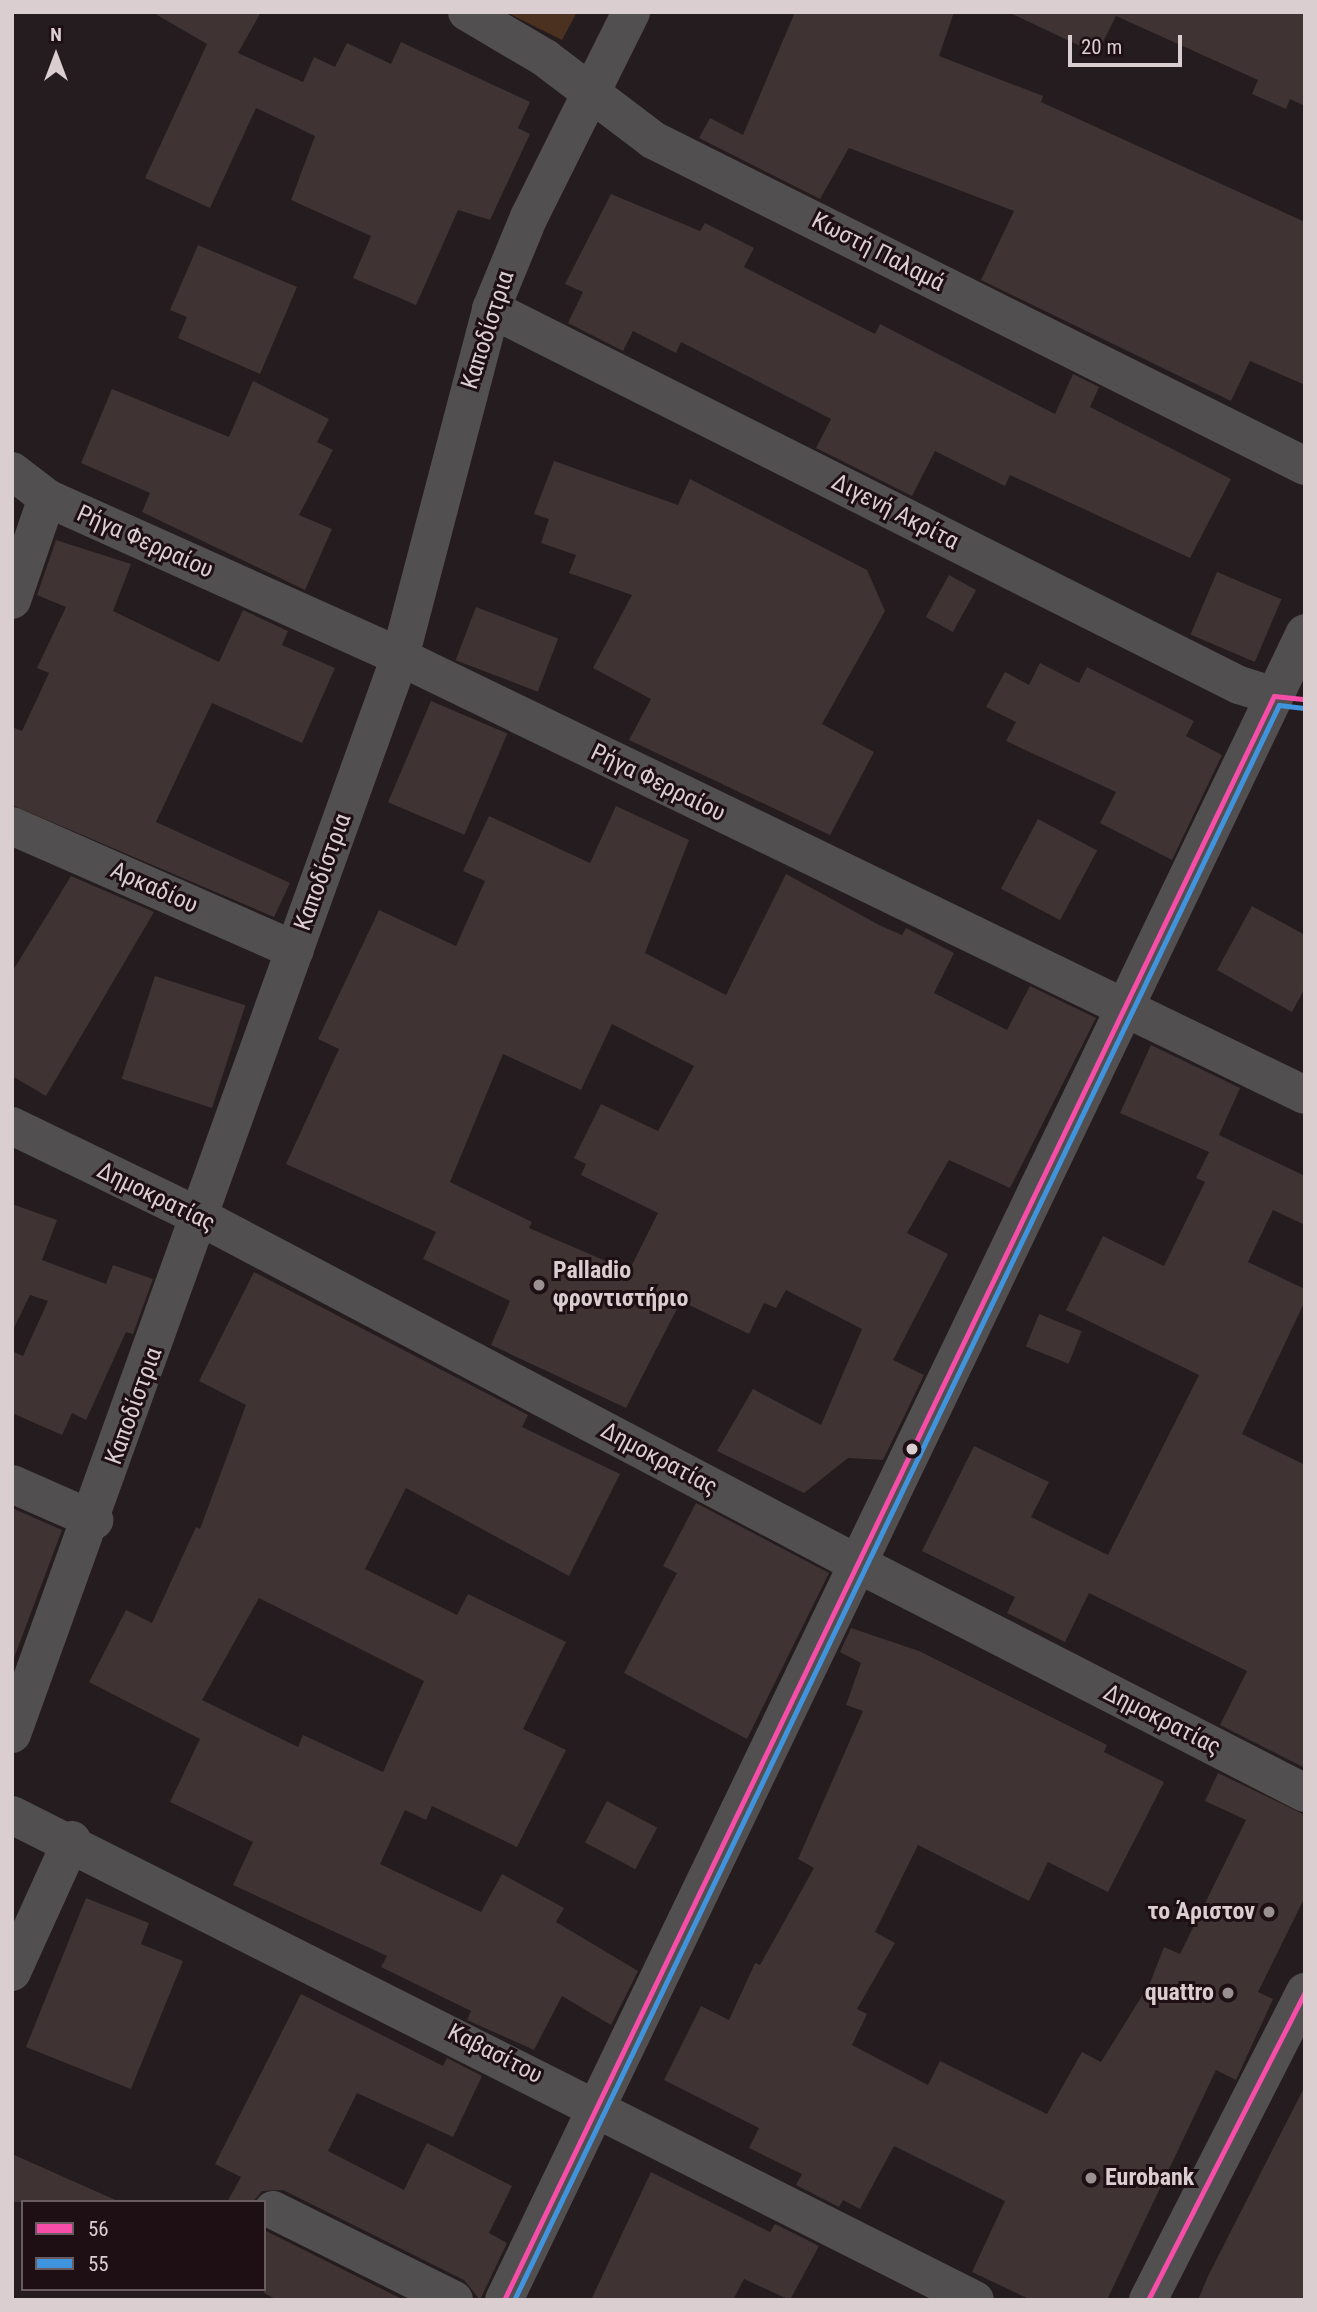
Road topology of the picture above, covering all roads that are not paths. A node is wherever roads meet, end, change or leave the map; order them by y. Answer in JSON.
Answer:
{"nodes":[{"id":1,"x":467,"y":12,"type":"edge"},
{"id":2,"x":631,"y":12,"type":"edge"},
{"id":3,"x":589,"y":94,"type":"junction"},
{"id":4,"x":491,"y":309,"type":"junction"},
{"id":5,"x":1305,"y":466,"type":"edge"},
{"id":6,"x":12,"y":471,"type":"edge"},
{"id":7,"x":47,"y":498,"type":"junction"},
{"id":8,"x":12,"y":600,"type":"edge"},
{"id":9,"x":1305,"y":634,"type":"edge"},
{"id":10,"x":400,"y":657,"type":"junction"},
{"id":11,"x":1290,"y":697,"type":"edge"},
{"id":12,"x":12,"y":826,"type":"edge"},
{"id":13,"x":295,"y":950,"type":"junction"},
{"id":14,"x":1120,"y":1009,"type":"junction"},
{"id":15,"x":1305,"y":1095,"type":"edge"},
{"id":16,"x":12,"y":1126,"type":"edge"},
{"id":17,"x":202,"y":1218,"type":"junction"},
{"id":18,"x":12,"y":1483,"type":"edge"},
{"id":19,"x":94,"y":1520,"type":"junction"},
{"id":20,"x":860,"y":1565,"type":"junction"},
{"id":21,"x":12,"y":1734,"type":"edge"},
{"id":22,"x":1305,"y":1793,"type":"edge"},
{"id":23,"x":12,"y":1815,"type":"edge"},
{"id":24,"x":72,"y":1840,"type":"junction"},
{"id":25,"x":12,"y":1972,"type":"edge"},
{"id":26,"x":1305,"y":1992,"type":"edge"},
{"id":27,"x":597,"y":2104,"type":"junction"},
{"id":28,"x":273,"y":2210,"type":"dead end"},
{"id":29,"x":454,"y":2300,"type":"edge"},
{"id":30,"x":504,"y":2300,"type":"edge"},
{"id":31,"x":975,"y":2300,"type":"edge"},
{"id":32,"x":1148,"y":2300,"type":"edge"}],
"edges":[{"from":1,"to":3,"type":"street","name":"Κωστή Παλαμά"},
{"from":2,"to":3,"type":"street","name":"Καποδίστρια"},
{"from":3,"to":4,"type":"street","name":"Καποδίστρια"},
{"from":3,"to":5,"type":"street","name":"Κωστή Παλαμά"},
{"from":4,"to":10,"type":"street","name":"Καποδίστρια"},
{"from":4,"to":11,"type":"street","name":"Διγενή Ακρίτα"},
{"from":6,"to":7,"type":"street","name":"Ρήγα Φερραίου"},
{"from":7,"to":8,"type":"street"},
{"from":7,"to":10,"type":"street","name":"Ρήγα Φερραίου"},
{"from":9,"to":11,"type":"street"},
{"from":10,"to":13,"type":"street","name":"Καποδίστρια"},
{"from":10,"to":14,"type":"street","name":"Ρήγα Φερραίου"},
{"from":11,"to":14,"type":"street"},
{"from":12,"to":13,"type":"street","name":"Αρκαδίου"},
{"from":13,"to":17,"type":"street","name":"Καποδίστρια"},
{"from":14,"to":15,"type":"street","name":"Ρήγα Φερραίου"},
{"from":14,"to":20,"type":"street"},
{"from":16,"to":17,"type":"street","name":"Δημοκρατίας"},
{"from":17,"to":19,"type":"street","name":"Καποδίστρια"},
{"from":17,"to":20,"type":"street","name":"Δημοκρατίας"},
{"from":18,"to":19,"type":"street"},
{"from":19,"to":21,"type":"street","name":"Καποδίστρια"},
{"from":20,"to":22,"type":"street","name":"Δημοκρατίας"},
{"from":20,"to":27,"type":"street"},
{"from":23,"to":24,"type":"street","name":"Καβασίτου"},
{"from":24,"to":25,"type":"street"},
{"from":24,"to":27,"type":"street","name":"Καβασίτου"},
{"from":26,"to":32,"type":"street"},
{"from":27,"to":30,"type":"street"},
{"from":27,"to":31,"type":"street","name":"Καβασίτου"},
{"from":28,"to":29,"type":"street"}]}
